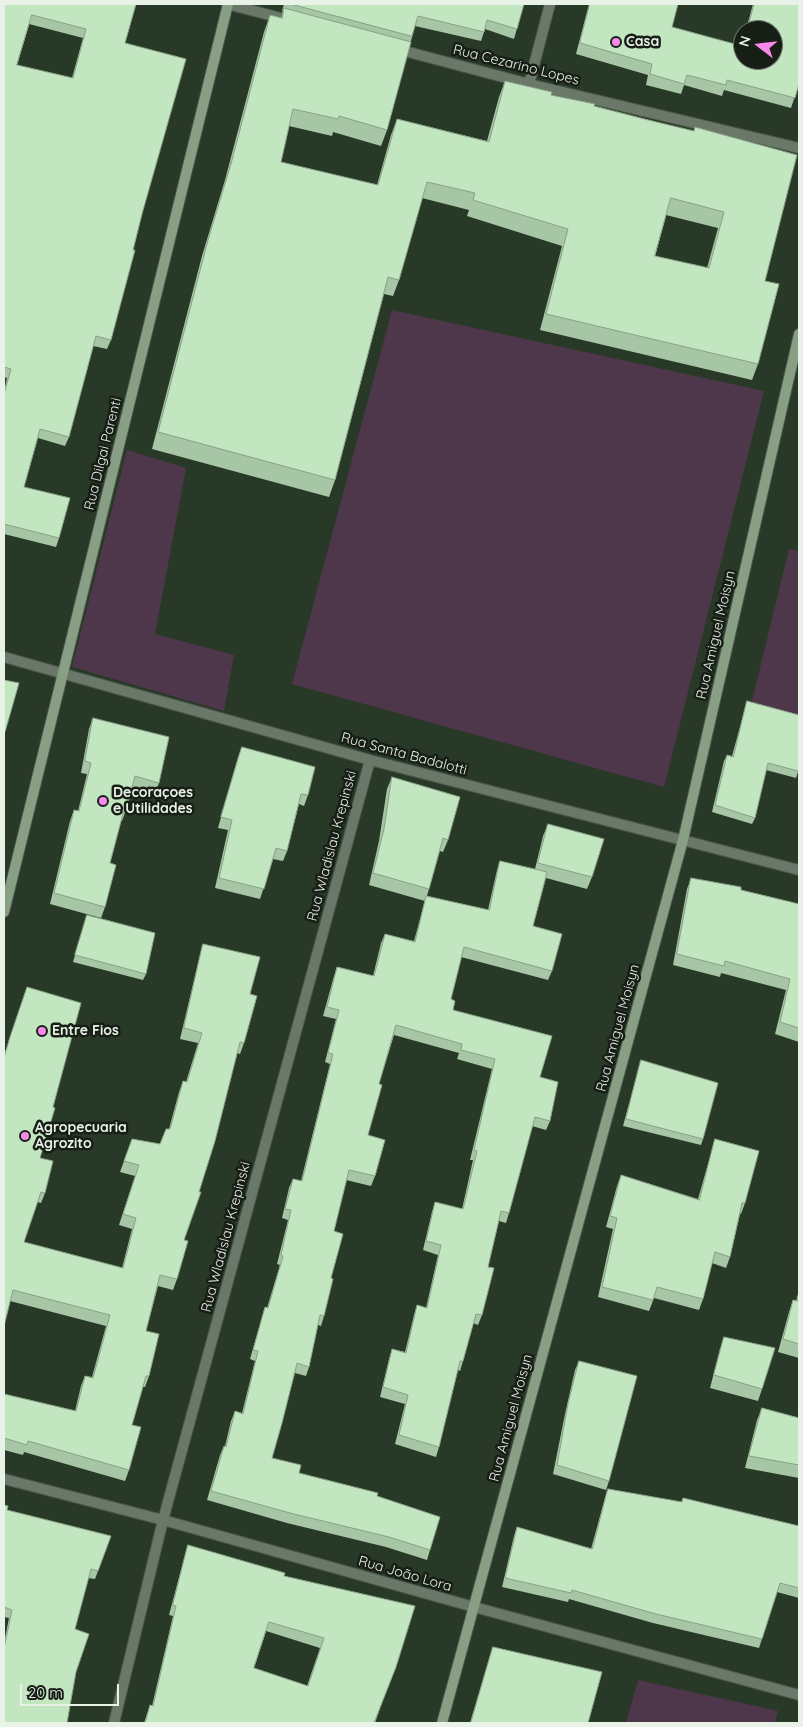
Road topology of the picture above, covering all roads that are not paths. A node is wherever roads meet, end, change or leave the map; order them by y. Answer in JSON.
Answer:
{"nodes":[{"id":1,"x":228,"y":4,"type":"edge"},
{"id":2,"x":550,"y":4,"type":"edge"},
{"id":3,"x":294,"y":22,"type":"edge"},
{"id":4,"x":388,"y":46,"type":"edge"},
{"id":5,"x":529,"y":84,"type":"junction"},
{"id":6,"x":799,"y":148,"type":"edge"},
{"id":7,"x":799,"y":334,"type":"edge"},
{"id":8,"x":4,"y":657,"type":"edge"},
{"id":9,"x":63,"y":672,"type":"junction"},
{"id":10,"x":370,"y":760,"type":"junction"},
{"id":11,"x":683,"y":840,"type":"junction"},
{"id":12,"x":799,"y":870,"type":"edge"},
{"id":13,"x":4,"y":912,"type":"edge"},
{"id":14,"x":4,"y":1478,"type":"edge"},
{"id":15,"x":163,"y":1520,"type":"junction"},
{"id":16,"x":474,"y":1607,"type":"junction"},
{"id":17,"x":799,"y":1694,"type":"edge"},
{"id":18,"x":114,"y":1723,"type":"edge"},
{"id":19,"x":442,"y":1723,"type":"edge"}],
"edges":[{"from":1,"to":3,"type":"street"},
{"from":1,"to":9,"type":"street","name":"Rua Dilgai Parenti"},
{"from":2,"to":5,"type":"street"},
{"from":4,"to":5,"type":"street","name":"Rua Cezarino Lopes"},
{"from":5,"to":6,"type":"street","name":"Rua Cezarino Lopes"},
{"from":7,"to":11,"type":"street","name":"Rua Amiguel Moisyn"},
{"from":8,"to":9,"type":"street","name":"Rua Santa Badalotti"},
{"from":9,"to":10,"type":"street","name":"Rua Santa Badalotti"},
{"from":9,"to":13,"type":"street","name":"Rua Dilgai Parenti"},
{"from":10,"to":11,"type":"street","name":"Rua Santa Badalotti"},
{"from":10,"to":15,"type":"street","name":"Rua Wladislau Krepinski"},
{"from":11,"to":12,"type":"street","name":"Rua Santa Badalotti"},
{"from":11,"to":16,"type":"street","name":"Rua Amiguel Moisyn"},
{"from":14,"to":15,"type":"street","name":"Rua João Lora"},
{"from":15,"to":16,"type":"street","name":"Rua João Lora"},
{"from":15,"to":18,"type":"street","name":"Rua Wladislau Krepinski"},
{"from":16,"to":17,"type":"street","name":"Rua João Lora"},
{"from":16,"to":19,"type":"street","name":"Rua Amiguel Moisyn"}]}
